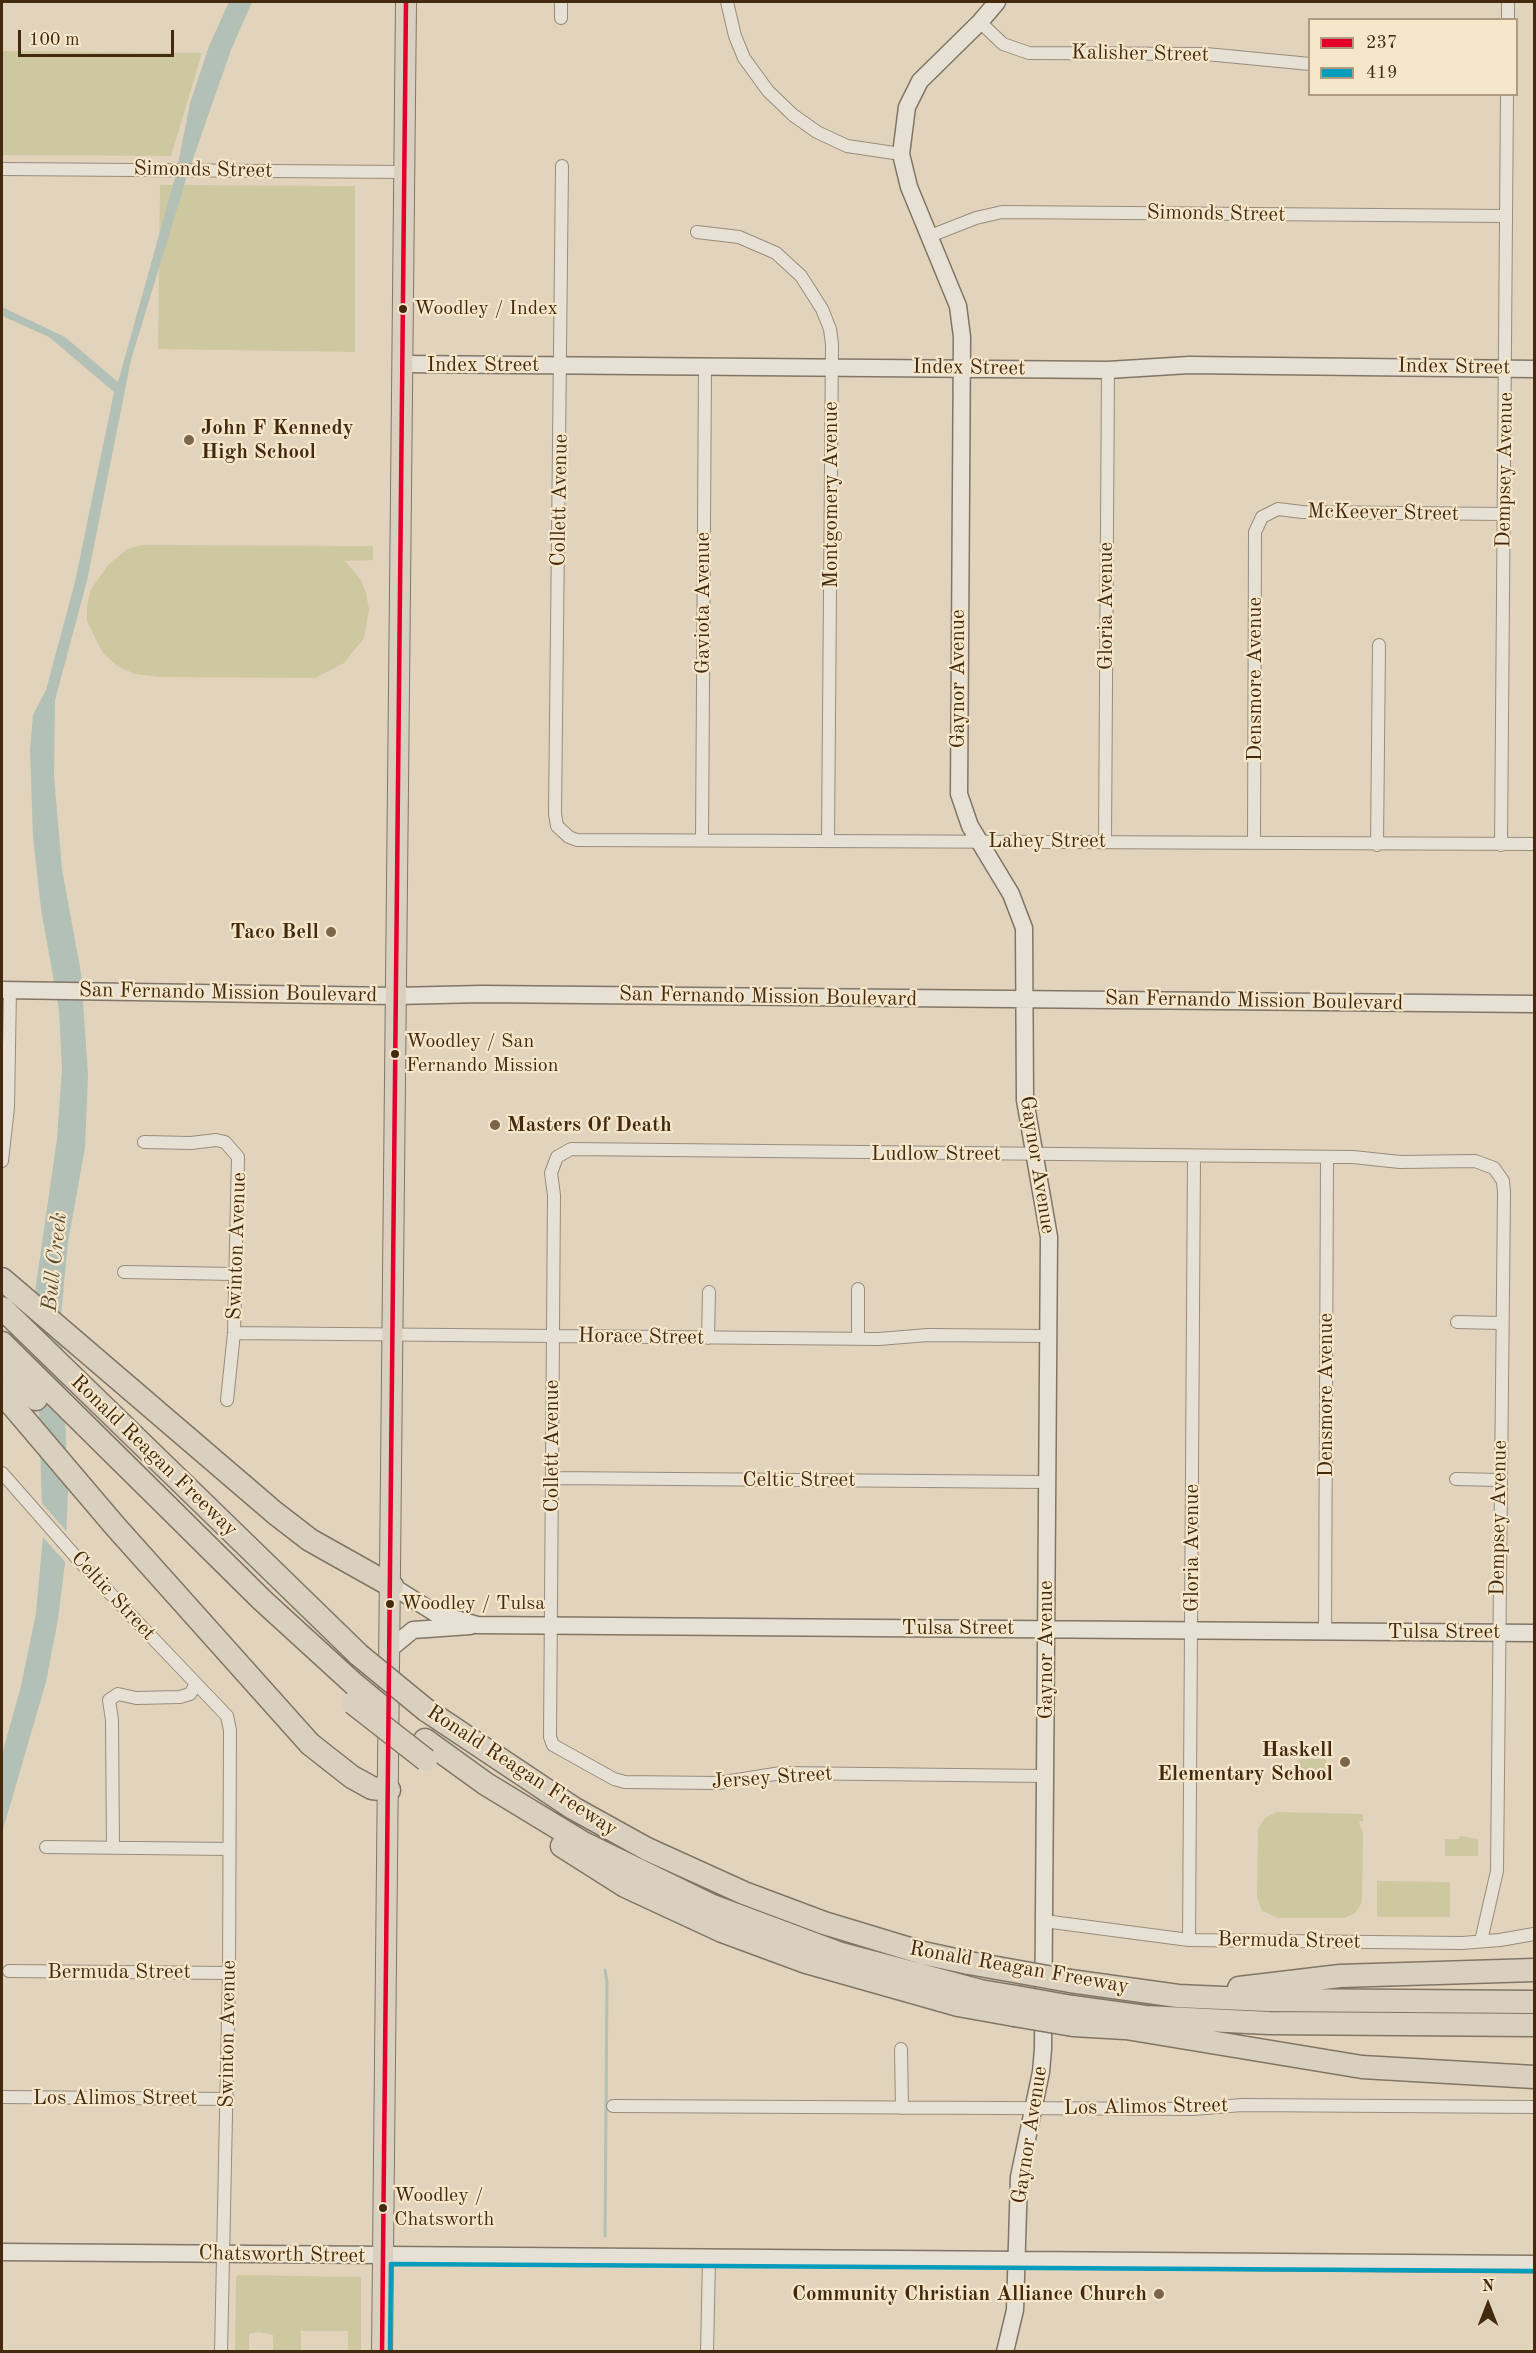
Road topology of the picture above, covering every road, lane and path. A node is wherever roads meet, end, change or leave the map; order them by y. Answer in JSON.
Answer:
{"nodes":[{"id":1,"x":405,"y":2,"type":"edge"},
{"id":2,"x":561,"y":2,"type":"edge"},
{"id":3,"x":727,"y":2,"type":"edge"},
{"id":4,"x":997,"y":2,"type":"edge"},
{"id":5,"x":1508,"y":2,"type":"edge"},
{"id":6,"x":561,"y":18,"type":"dead end"},
{"id":7,"x":1508,"y":18,"type":"edge"},
{"id":8,"x":980,"y":22,"type":"junction"},
{"id":9,"x":1308,"y":64,"type":"edge"},
{"id":10,"x":1507,"y":96,"type":"edge"},
{"id":11,"x":901,"y":154,"type":"junction"},
{"id":12,"x":562,"y":166,"type":"dead end"},
{"id":13,"x":2,"y":169,"type":"edge"},
{"id":14,"x":404,"y":172,"type":"junction"},
{"id":15,"x":1506,"y":216,"type":"junction"},
{"id":16,"x":697,"y":232,"type":"dead end"},
{"id":17,"x":930,"y":236,"type":"junction"},
{"id":18,"x":402,"y":364,"type":"junction"},
{"id":19,"x":561,"y":365,"type":"junction"},
{"id":20,"x":705,"y":366,"type":"junction"},
{"id":21,"x":832,"y":367,"type":"junction"},
{"id":22,"x":1506,"y":367,"type":"junction"},
{"id":23,"x":961,"y":368,"type":"junction"},
{"id":24,"x":1534,"y":369,"type":"edge"},
{"id":25,"x":1108,"y":370,"type":"junction"},
{"id":26,"x":1505,"y":514,"type":"junction"},
{"id":27,"x":1262,"y":517,"type":"joint"},
{"id":28,"x":1379,"y":645,"type":"dead end"},
{"id":29,"x":562,"y":832,"type":"joint"},
{"id":30,"x":702,"y":840,"type":"junction"},
{"id":31,"x":828,"y":840,"type":"junction"},
{"id":32,"x":978,"y":841,"type":"junction"},
{"id":33,"x":1105,"y":842,"type":"junction"},
{"id":34,"x":1254,"y":843,"type":"junction"},
{"id":35,"x":1534,"y":844,"type":"edge"},
{"id":36,"x":1377,"y":845,"type":"junction"},
{"id":37,"x":1501,"y":845,"type":"junction"},
{"id":38,"x":6,"y":990,"type":"edge"},
{"id":39,"x":395,"y":996,"type":"junction"},
{"id":40,"x":1026,"y":999,"type":"junction"},
{"id":41,"x":1534,"y":1004,"type":"edge"},
{"id":42,"x":144,"y":1142,"type":"dead end"},
{"id":43,"x":3,"y":1147,"type":"edge"},
{"id":44,"x":1033,"y":1155,"type":"junction"},
{"id":45,"x":558,"y":1157,"type":"joint"},
{"id":46,"x":1194,"y":1157,"type":"junction"},
{"id":47,"x":1328,"y":1157,"type":"junction"},
{"id":48,"x":2,"y":1161,"type":"edge"},
{"id":49,"x":1494,"y":1168,"type":"joint"},
{"id":50,"x":124,"y":1272,"type":"dead end"},
{"id":51,"x":235,"y":1274,"type":"junction"},
{"id":52,"x":3,"y":1280,"type":"edge"},
{"id":53,"x":858,"y":1289,"type":"dead end"},
{"id":54,"x":709,"y":1292,"type":"dead end"},
{"id":55,"x":2,"y":1308,"type":"edge"},
{"id":56,"x":1457,"y":1322,"type":"dead end"},
{"id":57,"x":1501,"y":1323,"type":"junction"},
{"id":58,"x":234,"y":1333,"type":"junction"},
{"id":59,"x":392,"y":1334,"type":"junction"},
{"id":60,"x":553,"y":1336,"type":"junction"},
{"id":61,"x":1048,"y":1336,"type":"junction"},
{"id":62,"x":708,"y":1338,"type":"junction"},
{"id":63,"x":858,"y":1339,"type":"junction"},
{"id":64,"x":2,"y":1343,"type":"edge"},
{"id":65,"x":2,"y":1365,"type":"edge"},
{"id":66,"x":2,"y":1393,"type":"edge"},
{"id":67,"x":227,"y":1400,"type":"dead end"},
{"id":68,"x":102,"y":1452,"type":"junction"},
{"id":69,"x":2,"y":1473,"type":"edge"},
{"id":70,"x":552,"y":1478,"type":"junction"},
{"id":71,"x":1456,"y":1479,"type":"dead end"},
{"id":72,"x":1499,"y":1480,"type":"junction"},
{"id":73,"x":1047,"y":1482,"type":"junction"},
{"id":74,"x":392,"y":1586,"type":"junction"},
{"id":75,"x":477,"y":1625,"type":"junction"},
{"id":76,"x":550,"y":1625,"type":"junction"},
{"id":77,"x":1046,"y":1629,"type":"junction"},
{"id":78,"x":1192,"y":1630,"type":"junction"},
{"id":79,"x":1325,"y":1632,"type":"junction"},
{"id":80,"x":1498,"y":1632,"type":"junction"},
{"id":81,"x":1534,"y":1633,"type":"edge"},
{"id":82,"x":391,"y":1648,"type":"junction"},
{"id":83,"x":196,"y":1684,"type":"junction"},
{"id":84,"x":227,"y":1716,"type":"joint"},
{"id":85,"x":550,"y":1737,"type":"joint"},
{"id":86,"x":1045,"y":1776,"type":"junction"},
{"id":87,"x":389,"y":1790,"type":"junction"},
{"id":88,"x":46,"y":1847,"type":"dead end"},
{"id":89,"x":113,"y":1848,"type":"junction"},
{"id":90,"x":229,"y":1849,"type":"junction"},
{"id":91,"x":1044,"y":1921,"type":"junction"},
{"id":92,"x":1534,"y":1934,"type":"edge"},
{"id":93,"x":1189,"y":1940,"type":"junction"},
{"id":94,"x":1482,"y":1941,"type":"junction"},
{"id":95,"x":1534,"y":1970,"type":"edge"},
{"id":96,"x":9,"y":1971,"type":"dead end"},
{"id":97,"x":229,"y":1973,"type":"junction"},
{"id":98,"x":1178,"y":1996,"type":"junction"},
{"id":99,"x":1534,"y":2002,"type":"edge"},
{"id":100,"x":1072,"y":2016,"type":"junction"},
{"id":101,"x":1534,"y":2025,"type":"edge"},
{"id":102,"x":1126,"y":2028,"type":"junction"},
{"id":103,"x":1534,"y":2040,"type":"edge"},
{"id":104,"x":902,"y":2049,"type":"dead end"},
{"id":105,"x":1534,"y":2076,"type":"edge"},
{"id":106,"x":2,"y":2097,"type":"edge"},
{"id":107,"x":228,"y":2099,"type":"junction"},
{"id":108,"x":613,"y":2106,"type":"dead end"},
{"id":109,"x":1534,"y":2107,"type":"edge"},
{"id":110,"x":902,"y":2108,"type":"junction"},
{"id":111,"x":1034,"y":2108,"type":"junction"},
{"id":112,"x":2,"y":2252,"type":"edge"},
{"id":113,"x":225,"y":2255,"type":"junction"},
{"id":114,"x":384,"y":2256,"type":"junction"},
{"id":115,"x":709,"y":2258,"type":"junction"},
{"id":116,"x":1017,"y":2260,"type":"junction"},
{"id":117,"x":1534,"y":2264,"type":"edge"},
{"id":118,"x":221,"y":2352,"type":"edge"},
{"id":119,"x":382,"y":2352,"type":"edge"},
{"id":120,"x":707,"y":2352,"type":"edge"},
{"id":121,"x":1005,"y":2352,"type":"edge"}],
"edges":[{"from":1,"to":14,"type":"main road"},
{"from":2,"to":6,"type":"street"},
{"from":3,"to":11,"type":"street"},
{"from":4,"to":8,"type":"street","name":"Gaynor Avenue"},
{"from":5,"to":7,"type":"street"},
{"from":8,"to":9,"type":"street","name":"Kalisher Street"},
{"from":8,"to":11,"type":"street","name":"Gaynor Avenue"},
{"from":10,"to":15,"type":"street","name":"Dempsey Avenue"},
{"from":11,"to":17,"type":"street","name":"Gaynor Avenue"},
{"from":12,"to":19,"type":"street","name":"Collett Avenue"},
{"from":13,"to":14,"type":"street","name":"Simonds Street"},
{"from":14,"to":18,"type":"main road"},
{"from":15,"to":17,"type":"street","name":"Simonds Street"},
{"from":15,"to":22,"type":"street","name":"Dempsey Avenue"},
{"from":16,"to":21,"type":"street","name":"Montgomery Avenue"},
{"from":17,"to":23,"type":"street","name":"Gaynor Avenue"},
{"from":18,"to":19,"type":"street","name":"Index Street"},
{"from":18,"to":39,"type":"main road"},
{"from":19,"to":20,"type":"street","name":"Index Street"},
{"from":19,"to":29,"type":"street","name":"Collett Avenue"},
{"from":20,"to":21,"type":"street","name":"Index Street"},
{"from":20,"to":30,"type":"street","name":"Gaviota Avenue"},
{"from":21,"to":23,"type":"street","name":"Index Street"},
{"from":21,"to":31,"type":"street","name":"Montgomery Avenue"},
{"from":22,"to":24,"type":"street","name":"Index Street"},
{"from":22,"to":25,"type":"street","name":"Index Street"},
{"from":22,"to":26,"type":"street","name":"Dempsey Avenue"},
{"from":23,"to":25,"type":"street","name":"Index Street"},
{"from":23,"to":32,"type":"street","name":"Gaynor Avenue"},
{"from":25,"to":33,"type":"street","name":"Gloria Avenue"},
{"from":26,"to":27,"type":"street","name":"McKeever Street"},
{"from":26,"to":37,"type":"street","name":"Dempsey Avenue"},
{"from":27,"to":34,"type":"street","name":"Densmore Avenue"},
{"from":28,"to":36,"type":"street"},
{"from":29,"to":30,"type":"street","name":"Lahey Street"},
{"from":30,"to":31,"type":"street","name":"Lahey Street"},
{"from":31,"to":32,"type":"street","name":"Lahey Street"},
{"from":32,"to":33,"type":"street","name":"Lahey Street"},
{"from":32,"to":40,"type":"street","name":"Gaynor Avenue"},
{"from":33,"to":34,"type":"street","name":"Lahey Street"},
{"from":34,"to":36,"type":"street","name":"Lahey Street"},
{"from":35,"to":37,"type":"street","name":"Lahey Street"},
{"from":36,"to":37,"type":"street","name":"Lahey Street"},
{"from":38,"to":39,"type":"street","name":"San Fernando Mission Boulevard"},
{"from":38,"to":43,"type":"street"},
{"from":39,"to":40,"type":"street","name":"San Fernando Mission Boulevard"},
{"from":39,"to":59,"type":"main road"},
{"from":40,"to":41,"type":"street","name":"San Fernando Mission Boulevard"},
{"from":40,"to":44,"type":"street","name":"Gaynor Avenue"},
{"from":42,"to":51,"type":"street","name":"Swinton Avenue"},
{"from":43,"to":48,"type":"street"},
{"from":44,"to":45,"type":"street","name":"Ludlow Street"},
{"from":44,"to":46,"type":"street","name":"Ludlow Street"},
{"from":44,"to":61,"type":"street","name":"Gaynor Avenue"},
{"from":45,"to":60,"type":"street","name":"Collett Avenue"},
{"from":46,"to":47,"type":"street","name":"Ludlow Street"},
{"from":46,"to":78,"type":"street","name":"Gloria Avenue"},
{"from":47,"to":49,"type":"street","name":"Ludlow Street"},
{"from":47,"to":79,"type":"street","name":"Densmore Avenue"},
{"from":49,"to":57,"type":"street","name":"Dempsey Avenue"},
{"from":50,"to":51,"type":"street"},
{"from":51,"to":58,"type":"street","name":"Swinton Avenue"},
{"from":52,"to":74,"type":"highway"},
{"from":53,"to":63,"type":"street"},
{"from":54,"to":62,"type":"street"},
{"from":55,"to":98,"type":"highway","name":"Ronald Reagan Freeway","bridge":true},
{"from":56,"to":57,"type":"street"},
{"from":57,"to":72,"type":"street","name":"Dempsey Avenue"},
{"from":58,"to":59,"type":"street","name":"Horace Street"},
{"from":58,"to":67,"type":"street","name":"Swinton Avenue"},
{"from":59,"to":60,"type":"street","name":"Horace Street"},
{"from":59,"to":74,"type":"main road"},
{"from":60,"to":62,"type":"street","name":"Horace Street"},
{"from":60,"to":70,"type":"street","name":"Collett Avenue"},
{"from":61,"to":63,"type":"street","name":"Horace Street"},
{"from":61,"to":73,"type":"street","name":"Gaynor Avenue"},
{"from":62,"to":63,"type":"street","name":"Horace Street"},
{"from":64,"to":68,"type":"highway"},
{"from":65,"to":68,"type":"highway","name":"Ronald Reagan Freeway"},
{"from":66,"to":87,"type":"highway"},
{"from":68,"to":100,"type":"highway","name":"Ronald Reagan Freeway","bridge":true},
{"from":69,"to":83,"type":"street","name":"Celtic Street"},
{"from":70,"to":73,"type":"street","name":"Celtic Street"},
{"from":70,"to":76,"type":"street","name":"Collett Avenue"},
{"from":71,"to":72,"type":"street"},
{"from":72,"to":80,"type":"street","name":"Dempsey Avenue"},
{"from":73,"to":77,"type":"street","name":"Gaynor Avenue"},
{"from":74,"to":75,"type":"street","name":"Tulsa Street"},
{"from":74,"to":82,"type":"main road"},
{"from":75,"to":76,"type":"street","name":"Tulsa Street"},
{"from":75,"to":82,"type":"street"},
{"from":76,"to":77,"type":"street","name":"Tulsa Street"},
{"from":76,"to":85,"type":"street","name":"Collett Avenue"},
{"from":77,"to":78,"type":"street","name":"Tulsa Street"},
{"from":77,"to":86,"type":"street","name":"Gaynor Avenue"},
{"from":78,"to":79,"type":"street","name":"Tulsa Street"},
{"from":78,"to":93,"type":"street","name":"Gloria Avenue"},
{"from":79,"to":80,"type":"street","name":"Tulsa Street"},
{"from":80,"to":81,"type":"street","name":"Tulsa Street"},
{"from":80,"to":94,"type":"street","name":"Dempsey Avenue"},
{"from":82,"to":87,"type":"main road"},
{"from":83,"to":84,"type":"street","name":"Celtic Street"},
{"from":83,"to":89,"type":"street"},
{"from":84,"to":90,"type":"street","name":"Swinton Avenue"},
{"from":85,"to":86,"type":"street","name":"Jersey Street"},
{"from":86,"to":91,"type":"street","name":"Gaynor Avenue"},
{"from":87,"to":114,"type":"main road"},
{"from":88,"to":89,"type":"street"},
{"from":89,"to":90,"type":"street"},
{"from":90,"to":97,"type":"street","name":"Swinton Avenue"},
{"from":91,"to":93,"type":"street","name":"Bermuda Street"},
{"from":91,"to":111,"type":"street","name":"Gaynor Avenue"},
{"from":92,"to":94,"type":"street","name":"Bermuda Street"},
{"from":93,"to":94,"type":"street","name":"Bermuda Street"},
{"from":95,"to":98,"type":"highway"},
{"from":96,"to":97,"type":"street","name":"Bermuda Street"},
{"from":97,"to":107,"type":"street","name":"Swinton Avenue"},
{"from":98,"to":99,"type":"highway","name":"Ronald Reagan Freeway"},
{"from":100,"to":101,"type":"highway"},
{"from":100,"to":102,"type":"highway","name":"Ronald Reagan Freeway"},
{"from":102,"to":103,"type":"highway","name":"Ronald Reagan Freeway"},
{"from":102,"to":105,"type":"highway"},
{"from":104,"to":110,"type":"street"},
{"from":106,"to":107,"type":"street","name":"Los Alimos Street"},
{"from":107,"to":113,"type":"street","name":"Swinton Avenue"},
{"from":108,"to":110,"type":"street","name":"Los Alimos Street"},
{"from":109,"to":111,"type":"street","name":"Los Alimos Street"},
{"from":110,"to":111,"type":"street","name":"Los Alimos Street"},
{"from":111,"to":116,"type":"street","name":"Gaynor Avenue"},
{"from":112,"to":113,"type":"street","name":"Chatsworth Street"},
{"from":113,"to":114,"type":"street","name":"Chatsworth Street"},
{"from":113,"to":118,"type":"street","name":"Swinton Avenue"},
{"from":114,"to":115,"type":"street","name":"Chatsworth Street"},
{"from":114,"to":119,"type":"main road"},
{"from":115,"to":116,"type":"street","name":"Chatsworth Street"},
{"from":115,"to":120,"type":"street"},
{"from":116,"to":117,"type":"street","name":"Chatsworth Street"},
{"from":116,"to":121,"type":"street","name":"Gaynor Avenue"}]}
